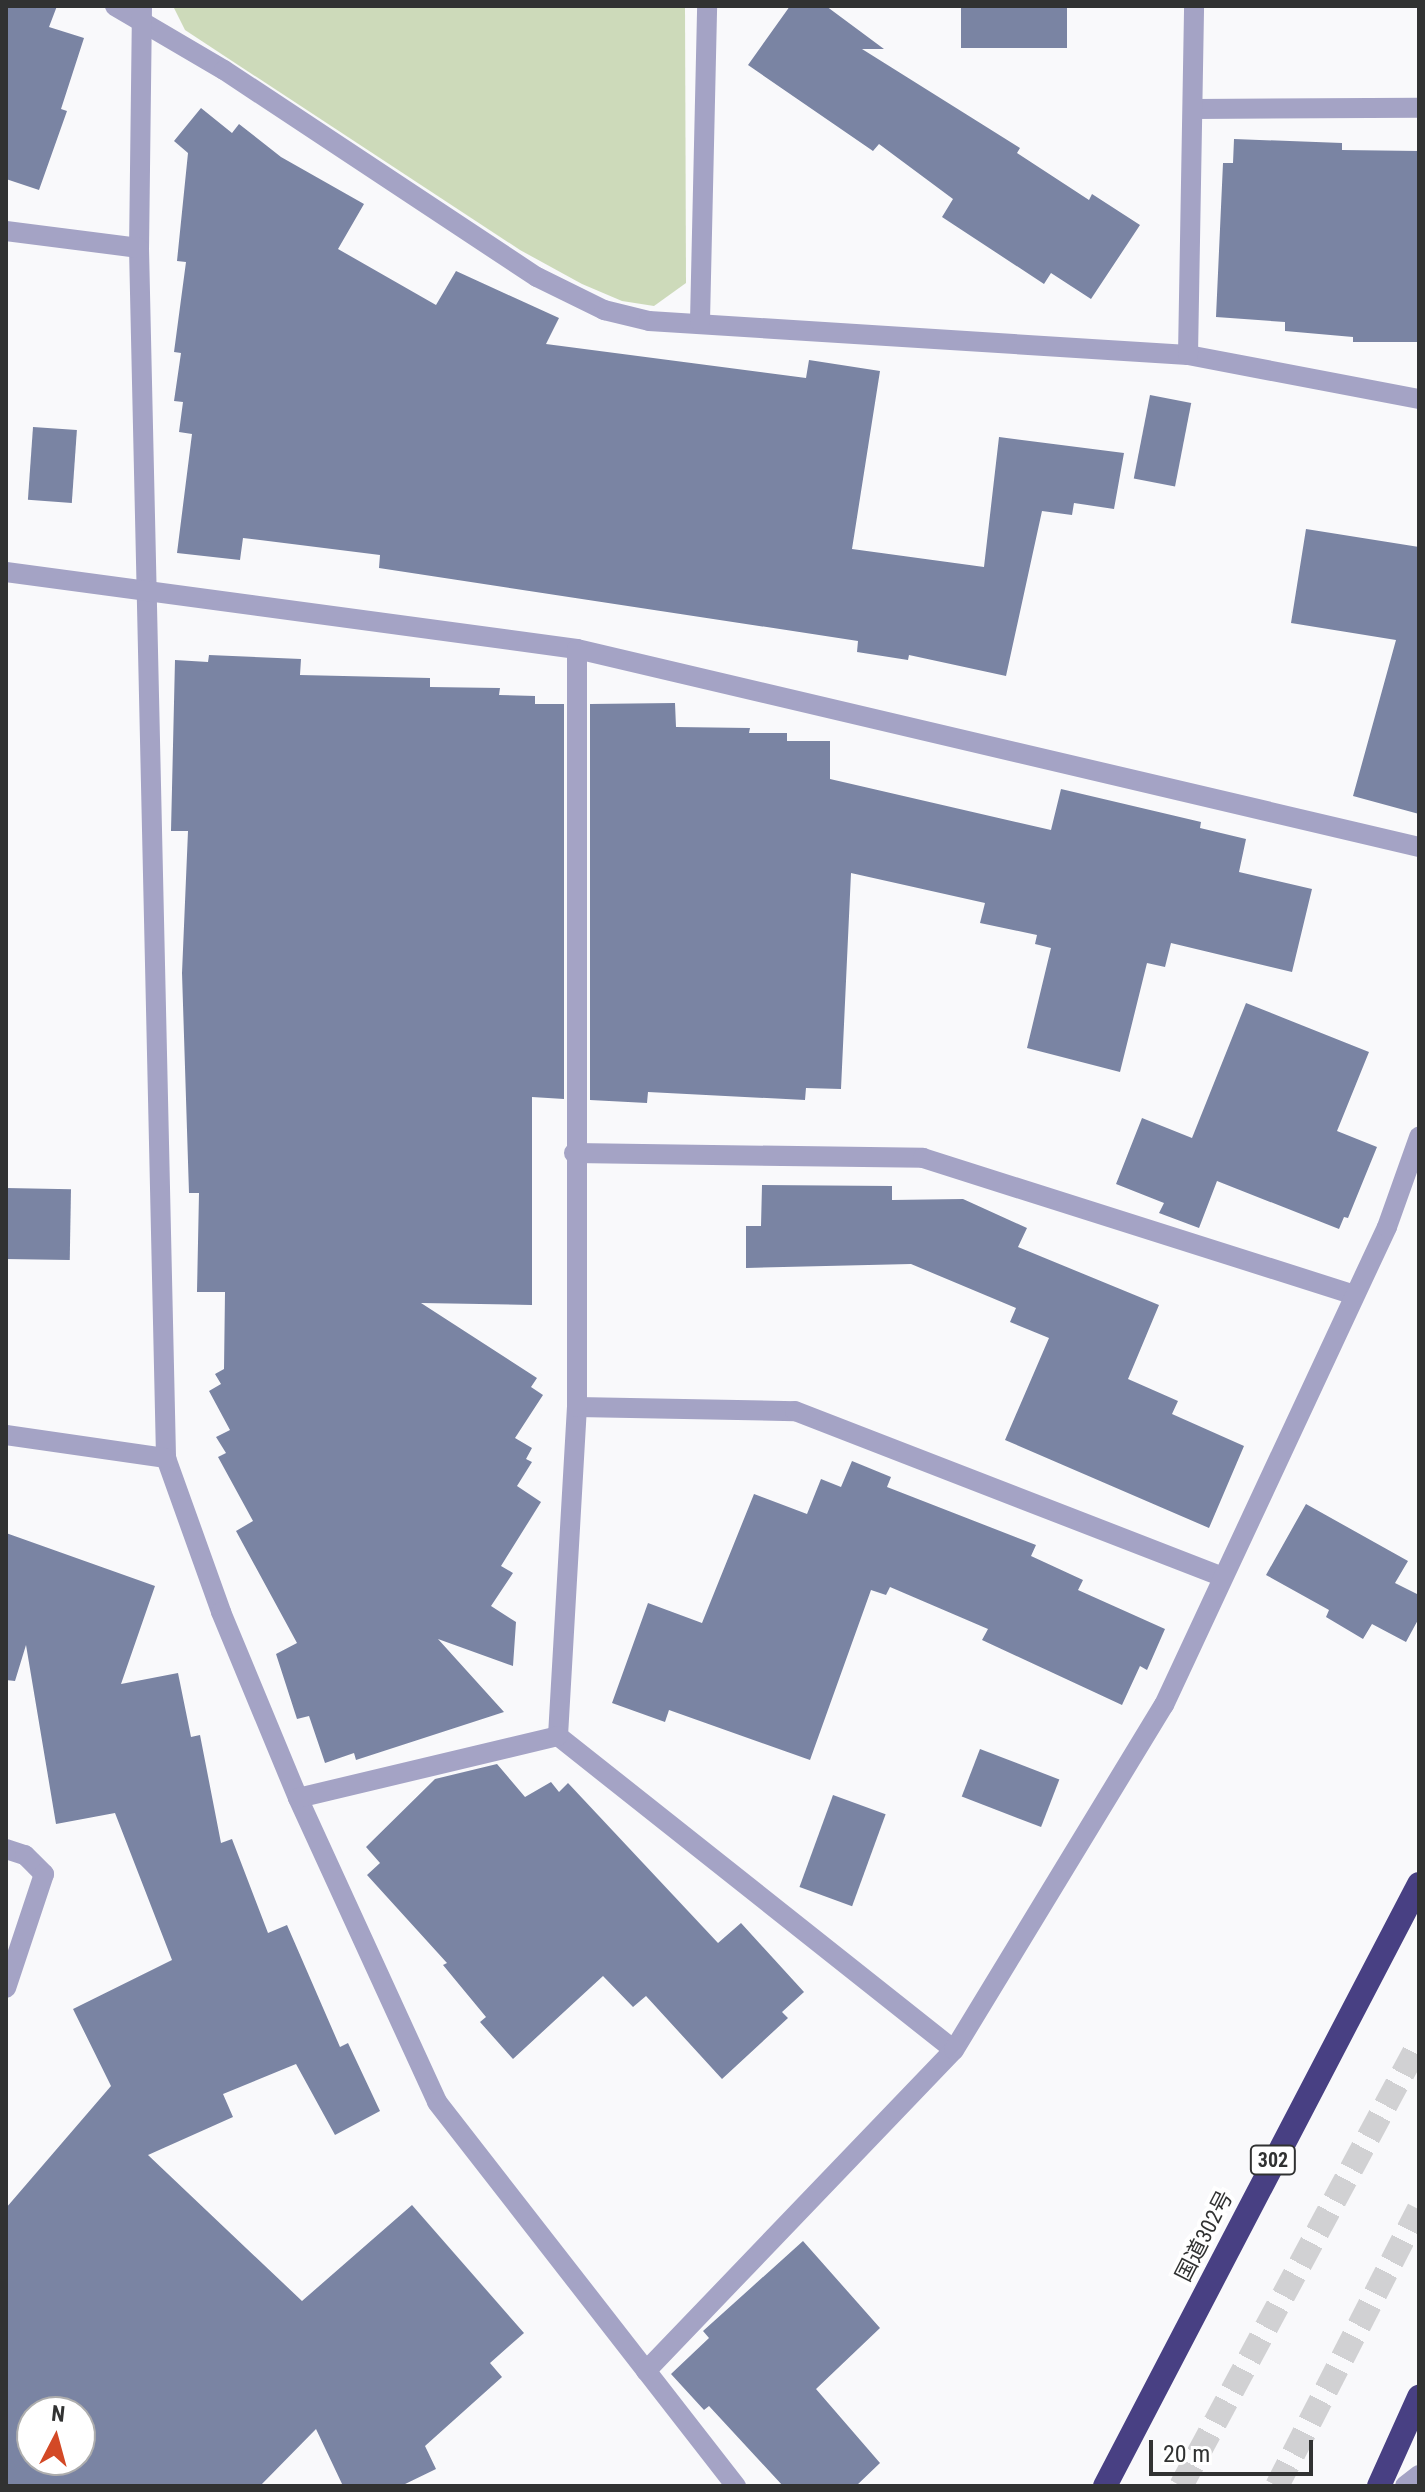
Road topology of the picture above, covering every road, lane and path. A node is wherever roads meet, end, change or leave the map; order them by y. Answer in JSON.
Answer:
{"nodes":[{"id":1,"x":115,"y":6,"type":"edge"},
{"id":2,"x":707,"y":6,"type":"edge"},
{"id":3,"x":1194,"y":6,"type":"edge"},
{"id":4,"x":143,"y":16,"type":"edge"},
{"id":5,"x":1419,"y":108,"type":"edge"},
{"id":6,"x":1194,"y":109,"type":"junction"},
{"id":7,"x":6,"y":231,"type":"edge"},
{"id":8,"x":139,"y":248,"type":"junction"},
{"id":9,"x":700,"y":321,"type":"junction"},
{"id":10,"x":1188,"y":355,"type":"junction"},
{"id":11,"x":1419,"y":399,"type":"edge"},
{"id":12,"x":6,"y":572,"type":"edge"},
{"id":13,"x":149,"y":594,"type":"junction"},
{"id":14,"x":577,"y":649,"type":"junction"},
{"id":15,"x":1419,"y":847,"type":"edge"},
{"id":16,"x":1419,"y":1137,"type":"edge"},
{"id":17,"x":574,"y":1153,"type":"junction"},
{"id":18,"x":1354,"y":1295,"type":"junction"},
{"id":19,"x":577,"y":1407,"type":"junction"},
{"id":20,"x":6,"y":1435,"type":"edge"},
{"id":21,"x":166,"y":1458,"type":"junction"},
{"id":22,"x":1223,"y":1577,"type":"junction"},
{"id":23,"x":558,"y":1736,"type":"junction"},
{"id":24,"x":298,"y":1798,"type":"junction"},
{"id":25,"x":6,"y":1849,"type":"edge"},
{"id":26,"x":1419,"y":1884,"type":"edge"},
{"id":27,"x":6,"y":1988,"type":"edge"},
{"id":28,"x":954,"y":2050,"type":"junction"},
{"id":29,"x":646,"y":2371,"type":"junction"},
{"id":30,"x":1419,"y":2397,"type":"edge"},
{"id":31,"x":1419,"y":2475,"type":"edge"},
{"id":32,"x":736,"y":2486,"type":"edge"},
{"id":33,"x":1105,"y":2486,"type":"edge"},
{"id":34,"x":1379,"y":2486,"type":"edge"},
{"id":35,"x":1405,"y":2486,"type":"edge"}],
"edges":[{"from":1,"to":4,"type":"street"},
{"from":2,"to":9,"type":"street"},
{"from":3,"to":6,"type":"street"},
{"from":4,"to":8,"type":"street"},
{"from":4,"to":9,"type":"street"},
{"from":5,"to":6,"type":"street"},
{"from":6,"to":10,"type":"street"},
{"from":7,"to":8,"type":"street"},
{"from":8,"to":13,"type":"street"},
{"from":9,"to":10,"type":"street"},
{"from":10,"to":11,"type":"street"},
{"from":12,"to":13,"type":"street"},
{"from":13,"to":14,"type":"street"},
{"from":13,"to":21,"type":"street"},
{"from":14,"to":15,"type":"street"},
{"from":14,"to":17,"type":"street"},
{"from":16,"to":18,"type":"street"},
{"from":17,"to":18,"type":"street"},
{"from":17,"to":19,"type":"street"},
{"from":18,"to":22,"type":"street"},
{"from":19,"to":22,"type":"street"},
{"from":19,"to":23,"type":"street"},
{"from":20,"to":21,"type":"street"},
{"from":21,"to":24,"type":"street"},
{"from":22,"to":28,"type":"street"},
{"from":23,"to":24,"type":"street"},
{"from":23,"to":28,"type":"street"},
{"from":24,"to":29,"type":"street"},
{"from":25,"to":27,"type":"street"},
{"from":26,"to":33,"type":"highway","name":"国道302号","number":"302"},
{"from":28,"to":29,"type":"street"},
{"from":29,"to":32,"type":"street"},
{"from":30,"to":34,"type":"highway"},
{"from":31,"to":35,"type":"street"}]}
